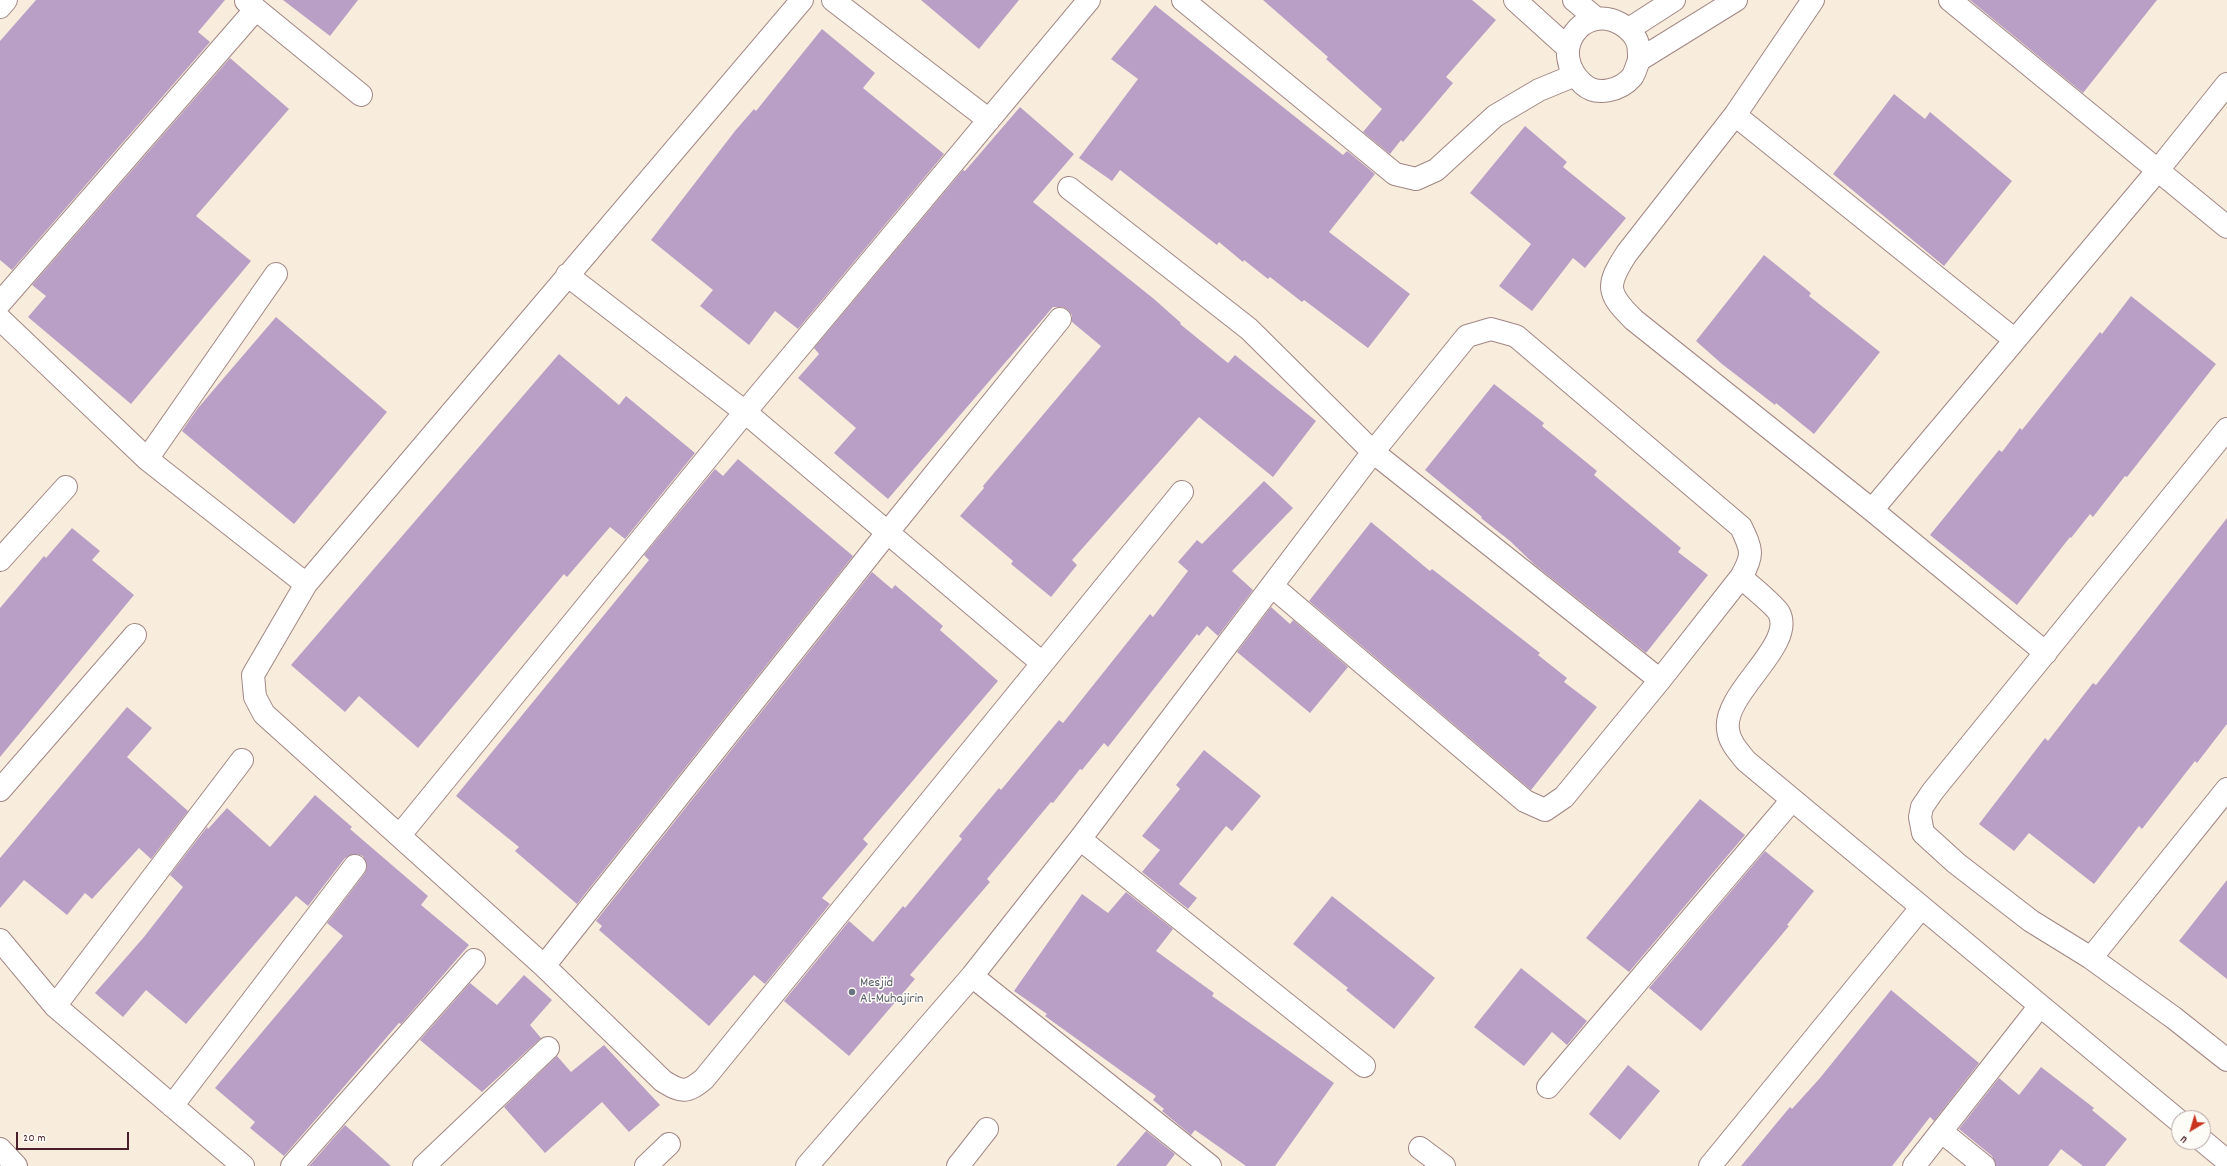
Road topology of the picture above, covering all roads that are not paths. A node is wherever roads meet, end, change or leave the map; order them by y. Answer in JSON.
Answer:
{"nodes":[{"id":1,"x":6,"y":0,"type":"edge"},
{"id":2,"x":802,"y":0,"type":"edge"},
{"id":3,"x":833,"y":0,"type":"edge"},
{"id":4,"x":1089,"y":0,"type":"edge"},
{"id":5,"x":1183,"y":0,"type":"edge"},
{"id":6,"x":1515,"y":0,"type":"edge"},
{"id":7,"x":1574,"y":0,"type":"edge"},
{"id":8,"x":1674,"y":0,"type":"edge"},
{"id":9,"x":1736,"y":0,"type":"edge"},
{"id":10,"x":1813,"y":0,"type":"edge"},
{"id":11,"x":1950,"y":0,"type":"edge"},
{"id":12,"x":251,"y":5,"type":"edge"},
{"id":13,"x":0,"y":7,"type":"edge"},
{"id":14,"x":1597,"y":19,"type":"junction"},
{"id":15,"x":1629,"y":29,"type":"junction"},
{"id":16,"x":1567,"y":47,"type":"junction"},
{"id":17,"x":1639,"y":60,"type":"junction"},
{"id":18,"x":1573,"y":76,"type":"junction"},
{"id":19,"x":2227,"y":84,"type":"edge"},
{"id":20,"x":361,"y":94,"type":"dead end"},
{"id":21,"x":1734,"y":115,"type":"junction"},
{"id":22,"x":989,"y":120,"type":"junction"},
{"id":23,"x":2158,"y":170,"type":"junction"},
{"id":24,"x":1069,"y":188,"type":"dead end"},
{"id":25,"x":2227,"y":227,"type":"edge"},
{"id":26,"x":276,"y":274,"type":"dead end"},
{"id":27,"x":567,"y":275,"type":"junction"},
{"id":28,"x":0,"y":303,"type":"edge"},
{"id":29,"x":0,"y":319,"type":"edge"},
{"id":30,"x":1060,"y":319,"type":"dead end"},
{"id":31,"x":2015,"y":340,"type":"junction"},
{"id":32,"x":745,"y":412,"type":"junction"},
{"id":33,"x":2227,"y":429,"type":"edge"},
{"id":34,"x":1373,"y":452,"type":"junction"},
{"id":35,"x":147,"y":459,"type":"junction"},
{"id":36,"x":66,"y":487,"type":"dead end"},
{"id":37,"x":1182,"y":492,"type":"dead end"},
{"id":38,"x":1872,"y":510,"type":"junction"},
{"id":39,"x":887,"y":533,"type":"junction"},
{"id":40,"x":0,"y":560,"type":"edge"},
{"id":41,"x":1741,"y":577,"type":"junction"},
{"id":42,"x":306,"y":584,"type":"junction"},
{"id":43,"x":1272,"y":586,"type":"junction"},
{"id":44,"x":135,"y":635,"type":"dead end"},
{"id":45,"x":2046,"y":653,"type":"junction"},
{"id":46,"x":1042,"y":663,"type":"junction"},
{"id":47,"x":1660,"y":680,"type":"junction"},
{"id":48,"x":242,"y":760,"type":"dead end"},
{"id":49,"x":2227,"y":789,"type":"edge"},
{"id":50,"x":0,"y":790,"type":"edge"},
{"id":51,"x":1792,"y":800,"type":"junction"},
{"id":52,"x":400,"y":835,"type":"junction"},
{"id":53,"x":1080,"y":839,"type":"junction"},
{"id":54,"x":355,"y":866,"type":"dead end"},
{"id":55,"x":1921,"y":908,"type":"junction"},
{"id":56,"x":0,"y":940,"type":"edge"},
{"id":57,"x":2091,"y":958,"type":"junction"},
{"id":58,"x":474,"y":960,"type":"dead end"},
{"id":59,"x":544,"y":966,"type":"junction"},
{"id":60,"x":972,"y":976,"type":"junction"},
{"id":61,"x":55,"y":1006,"type":"junction"},
{"id":62,"x":2039,"y":1007,"type":"junction"},
{"id":63,"x":548,"y":1048,"type":"dead end"},
{"id":64,"x":2227,"y":1060,"type":"edge"},
{"id":65,"x":1364,"y":1066,"type":"dead end"},
{"id":66,"x":1548,"y":1087,"type":"dead end"},
{"id":67,"x":172,"y":1106,"type":"junction"},
{"id":68,"x":2171,"y":1114,"type":"edge"},
{"id":69,"x":987,"y":1129,"type":"dead end"},
{"id":70,"x":1942,"y":1132,"type":"junction"},
{"id":71,"x":669,"y":1144,"type":"dead end"},
{"id":72,"x":1420,"y":1148,"type":"dead end"},
{"id":73,"x":2211,"y":1148,"type":"edge"},
{"id":74,"x":0,"y":1149,"type":"edge"},
{"id":75,"x":2227,"y":1161,"type":"edge"},
{"id":76,"x":16,"y":1166,"type":"edge"},
{"id":77,"x":243,"y":1166,"type":"edge"},
{"id":78,"x":292,"y":1166,"type":"edge"},
{"id":79,"x":424,"y":1166,"type":"edge"},
{"id":80,"x":646,"y":1166,"type":"edge"},
{"id":81,"x":807,"y":1166,"type":"edge"},
{"id":82,"x":958,"y":1166,"type":"edge"},
{"id":83,"x":1210,"y":1166,"type":"edge"},
{"id":84,"x":1444,"y":1166,"type":"edge"},
{"id":85,"x":1710,"y":1166,"type":"edge"},
{"id":86,"x":1914,"y":1166,"type":"edge"},
{"id":87,"x":1984,"y":1166,"type":"edge"}],
"edges":[{"from":1,"to":13,"type":"street"},
{"from":2,"to":27,"type":"street"},
{"from":3,"to":22,"type":"street"},
{"from":4,"to":22,"type":"street"},
{"from":5,"to":18,"type":"street"},
{"from":6,"to":16,"type":"street"},
{"from":7,"to":14,"type":"street"},
{"from":8,"to":15,"type":"street"},
{"from":9,"to":17,"type":"street"},
{"from":10,"to":21,"type":"street"},
{"from":11,"to":23,"type":"street"},
{"from":12,"to":20,"type":"street"},
{"from":12,"to":28,"type":"street"},
{"from":14,"to":15,"type":"street"},
{"from":14,"to":16,"type":"street"},
{"from":15,"to":17,"type":"street"},
{"from":16,"to":18,"type":"street"},
{"from":17,"to":18,"type":"street"},
{"from":19,"to":23,"type":"street"},
{"from":21,"to":31,"type":"street"},
{"from":21,"to":38,"type":"street"},
{"from":22,"to":32,"type":"street"},
{"from":23,"to":25,"type":"street"},
{"from":23,"to":31,"type":"street"},
{"from":24,"to":34,"type":"street"},
{"from":26,"to":35,"type":"street"},
{"from":27,"to":32,"type":"street"},
{"from":27,"to":42,"type":"street"},
{"from":29,"to":35,"type":"street"},
{"from":30,"to":39,"type":"street"},
{"from":31,"to":38,"type":"street"},
{"from":32,"to":39,"type":"street"},
{"from":32,"to":52,"type":"street"},
{"from":33,"to":45,"type":"street"},
{"from":34,"to":41,"type":"street"},
{"from":34,"to":43,"type":"street"},
{"from":34,"to":47,"type":"street"},
{"from":35,"to":42,"type":"street"},
{"from":36,"to":40,"type":"street"},
{"from":37,"to":46,"type":"street"},
{"from":38,"to":45,"type":"street"},
{"from":39,"to":46,"type":"street"},
{"from":39,"to":59,"type":"street"},
{"from":41,"to":47,"type":"street"},
{"from":41,"to":51,"type":"street"},
{"from":42,"to":52,"type":"street"},
{"from":43,"to":47,"type":"street"},
{"from":43,"to":53,"type":"street"},
{"from":44,"to":50,"type":"street"},
{"from":45,"to":57,"type":"street"},
{"from":46,"to":59,"type":"street"},
{"from":48,"to":61,"type":"street"},
{"from":49,"to":57,"type":"street"},
{"from":51,"to":55,"type":"street"},
{"from":51,"to":66,"type":"street"},
{"from":52,"to":59,"type":"street"},
{"from":53,"to":60,"type":"street"},
{"from":53,"to":65,"type":"street"},
{"from":54,"to":67,"type":"street"},
{"from":55,"to":62,"type":"street"},
{"from":55,"to":85,"type":"street"},
{"from":56,"to":61,"type":"street"},
{"from":57,"to":64,"type":"street"},
{"from":58,"to":78,"type":"street"},
{"from":60,"to":81,"type":"street"},
{"from":60,"to":83,"type":"street"},
{"from":61,"to":67,"type":"street"},
{"from":62,"to":68,"type":"street"},
{"from":62,"to":70,"type":"street"},
{"from":63,"to":79,"type":"street"},
{"from":67,"to":77,"type":"street"},
{"from":69,"to":82,"type":"street"},
{"from":70,"to":86,"type":"street"},
{"from":70,"to":87,"type":"street"},
{"from":71,"to":80,"type":"street"},
{"from":72,"to":84,"type":"street"},
{"from":73,"to":75,"type":"street"},
{"from":74,"to":76,"type":"street"}]}
